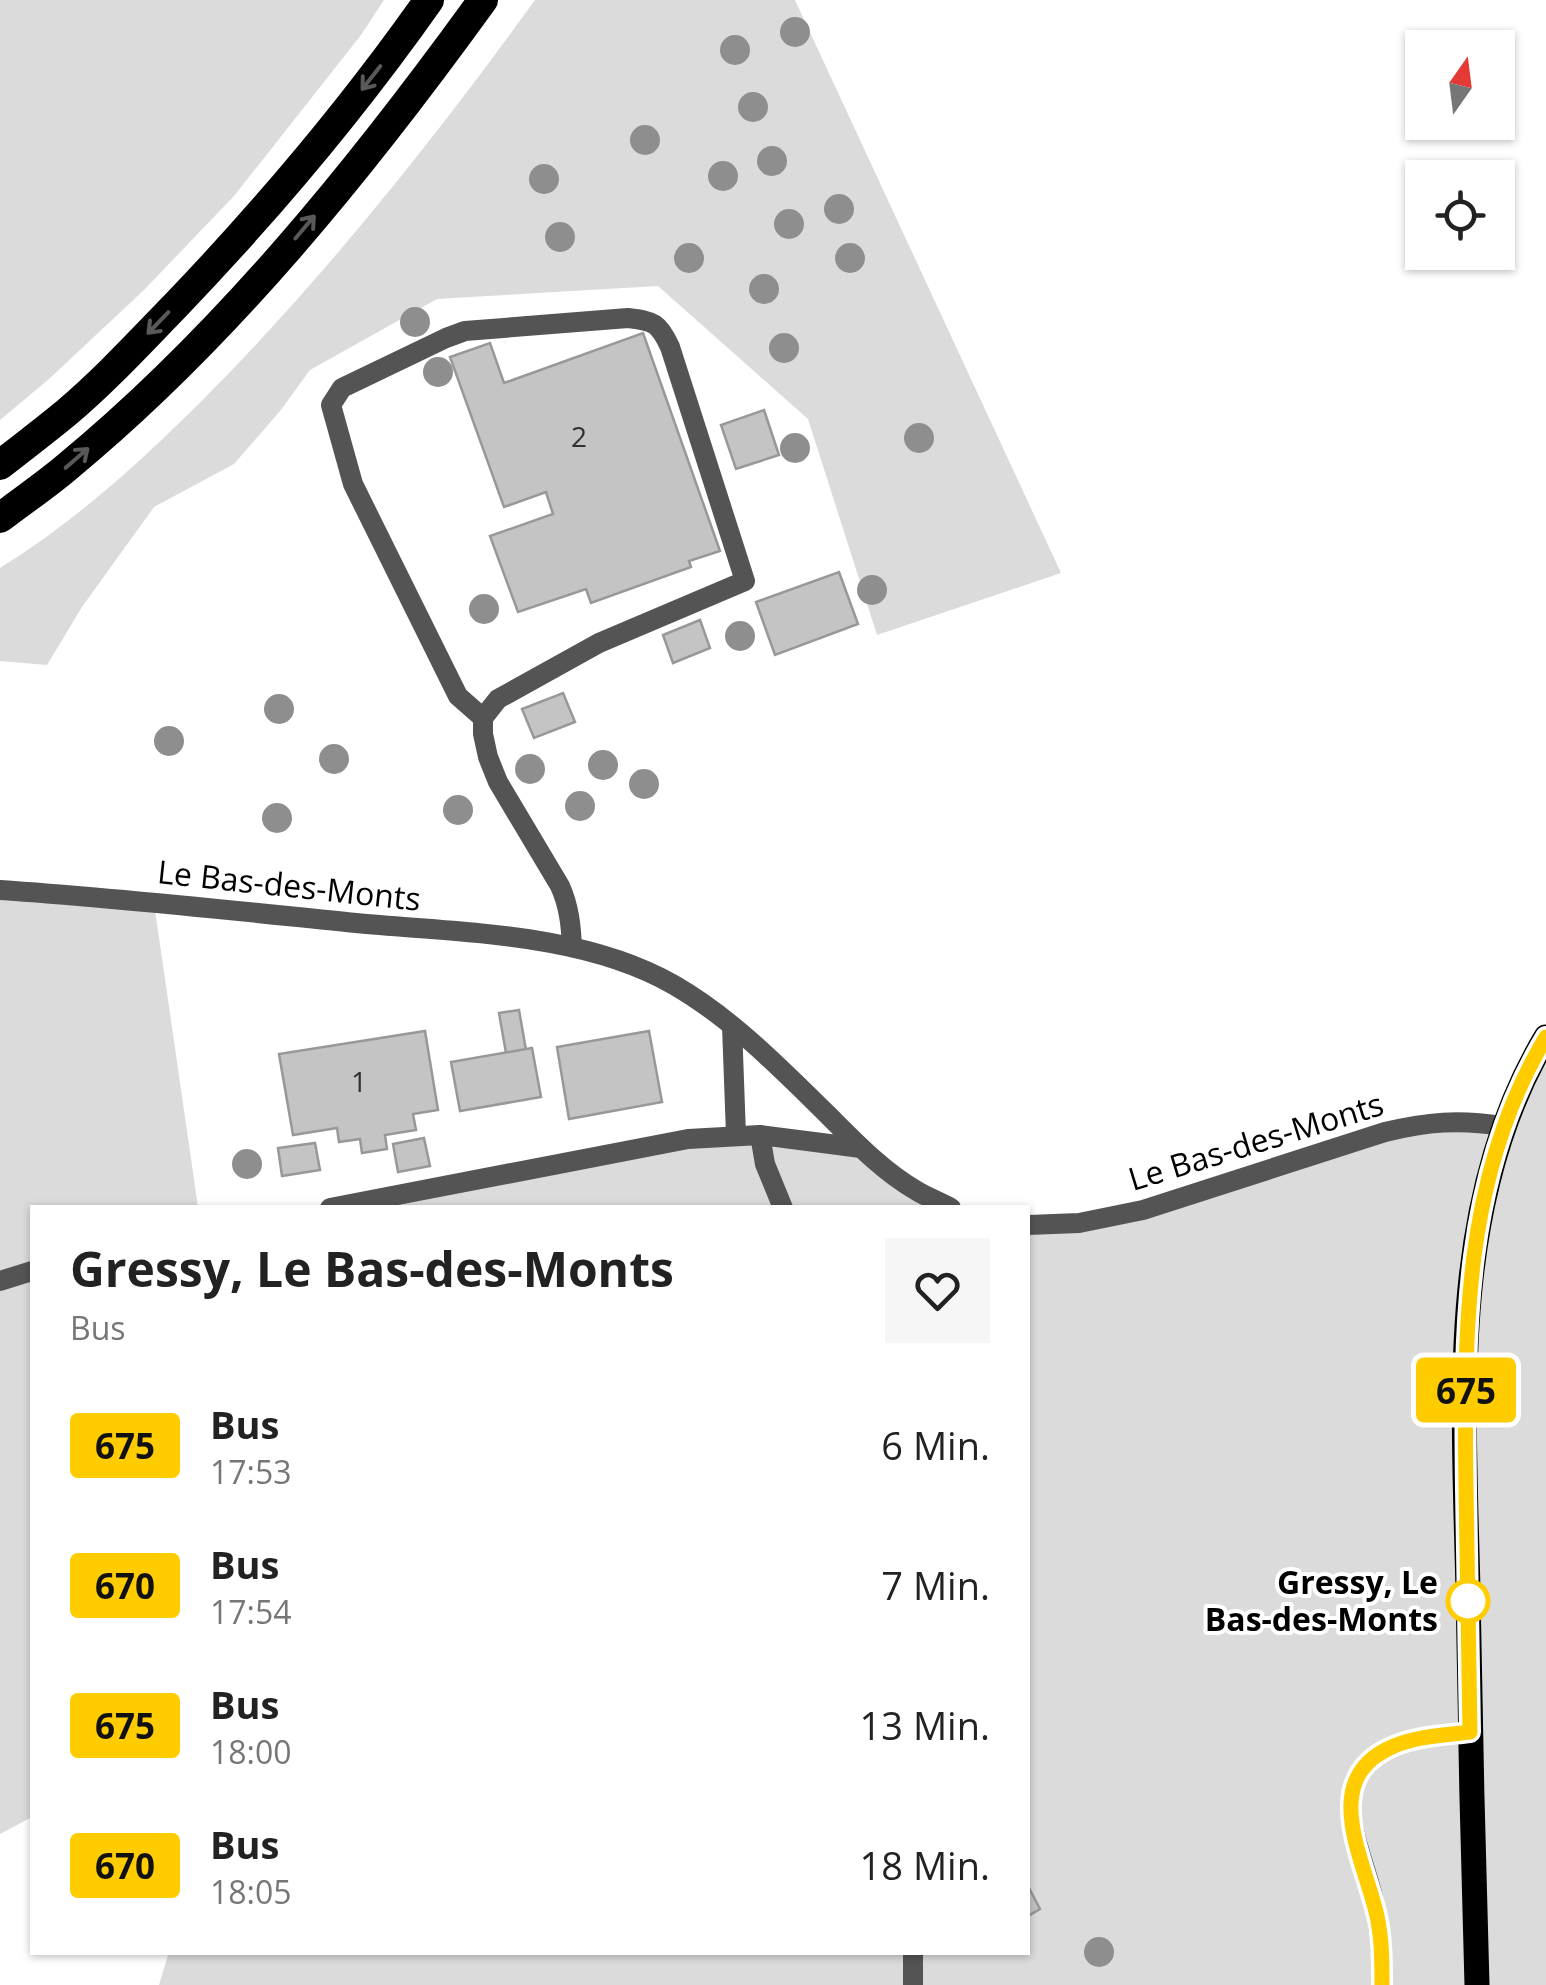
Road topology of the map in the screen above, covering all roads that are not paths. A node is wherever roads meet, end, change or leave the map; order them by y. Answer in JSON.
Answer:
{"nodes":[{"id":1,"x":430,"y":0,"type":"edge"},
{"id":2,"x":483,"y":0,"type":"edge"},
{"id":3,"x":0,"y":466,"type":"edge"},
{"id":4,"x":0,"y":518,"type":"edge"},
{"id":5,"x":484,"y":718,"type":"junction"},
{"id":6,"x":0,"y":890,"type":"edge"},
{"id":7,"x":572,"y":947,"type":"junction"},
{"id":8,"x":732,"y":1026,"type":"junction"},
{"id":9,"x":1546,"y":1037,"type":"edge"},
{"id":10,"x":1502,"y":1126,"type":"junction"},
{"id":11,"x":736,"y":1135,"type":"junction"},
{"id":12,"x":760,"y":1136,"type":"junction"},
{"id":13,"x":861,"y":1148,"type":"junction"},
{"id":14,"x":346,"y":1205,"type":"edge"},
{"id":15,"x":782,"y":1205,"type":"edge"},
{"id":16,"x":945,"y":1205,"type":"edge"},
{"id":17,"x":1030,"y":1225,"type":"edge"},
{"id":18,"x":30,"y":1272,"type":"edge"},
{"id":19,"x":0,"y":1281,"type":"edge"},
{"id":20,"x":1470,"y":1732,"type":"junction"},
{"id":21,"x":913,"y":1955,"type":"edge"},
{"id":22,"x":913,"y":1985,"type":"edge"},
{"id":23,"x":1382,"y":1985,"type":"edge"},
{"id":24,"x":1477,"y":1985,"type":"edge"}],
"edges":[{"from":1,"to":3,"type":"highway","one_way":true},
{"from":4,"to":2,"type":"highway","one_way":true},
{"from":5,"to":5,"type":"street"},
{"from":5,"to":7,"type":"street"},
{"from":6,"to":7,"type":"street","name":"Le Bas-des-Monts"},
{"from":7,"to":8,"type":"street","name":"Le Bas-des-Monts"},
{"from":8,"to":11,"type":"street"},
{"from":8,"to":13,"type":"street","name":"Le Bas-des-Monts"},
{"from":9,"to":10,"type":"main road"},
{"from":10,"to":17,"type":"street","name":"Le Bas-des-Monts"},
{"from":10,"to":20,"type":"main road"},
{"from":11,"to":12,"type":"street"},
{"from":11,"to":14,"type":"street"},
{"from":12,"to":13,"type":"street"},
{"from":12,"to":15,"type":"street"},
{"from":13,"to":16,"type":"street","name":"Le Bas-des-Monts"},
{"from":18,"to":19,"type":"street"},
{"from":20,"to":23,"type":"street"},
{"from":20,"to":24,"type":"main road"},
{"from":21,"to":22,"type":"street"}]}
